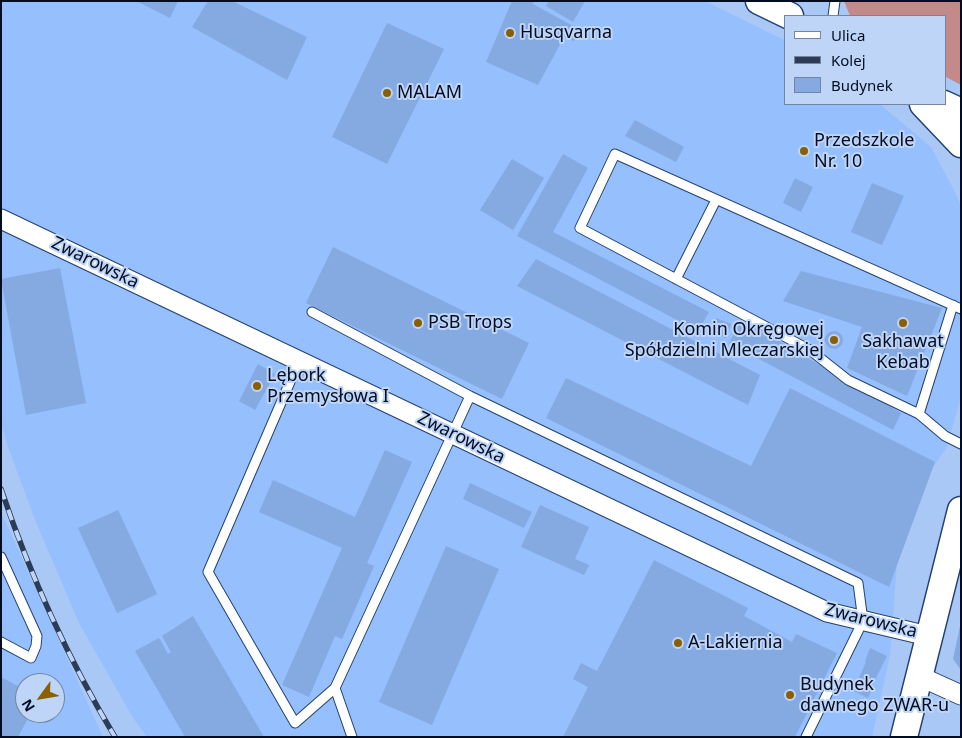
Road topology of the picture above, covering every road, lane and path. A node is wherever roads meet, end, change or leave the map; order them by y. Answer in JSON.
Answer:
{"nodes":[{"id":1,"x":759,"y":1,"type":"edge"},
{"id":2,"x":835,"y":1,"type":"edge"},
{"id":3,"x":788,"y":15,"type":"edge"},
{"id":4,"x":833,"y":15,"type":"edge"},
{"id":5,"x":924,"y":105,"type":"edge"},
{"id":6,"x":946,"y":105,"type":"edge"},
{"id":7,"x":961,"y":112,"type":"edge"},
{"id":8,"x":961,"y":144,"type":"edge"},
{"id":9,"x":716,"y":200,"type":"junction"},
{"id":10,"x":1,"y":218,"type":"edge"},
{"id":11,"x":676,"y":279,"type":"junction"},
{"id":12,"x":957,"y":307,"type":"edge"},
{"id":13,"x":312,"y":312,"type":"dead end"},
{"id":14,"x":299,"y":361,"type":"junction"},
{"id":15,"x":470,"y":396,"type":"junction"},
{"id":16,"x":919,"y":414,"type":"junction"},
{"id":17,"x":451,"y":433,"type":"junction"},
{"id":18,"x":961,"y":444,"type":"edge"},
{"id":19,"x":961,"y":510,"type":"edge"},
{"id":20,"x":1,"y":557,"type":"edge"},
{"id":21,"x":863,"y":621,"type":"junction"},
{"id":22,"x":928,"y":636,"type":"junction"},
{"id":23,"x":1,"y":642,"type":"edge"},
{"id":24,"x":919,"y":676,"type":"junction"},
{"id":25,"x":335,"y":688,"type":"junction"},
{"id":26,"x":961,"y":695,"type":"edge"},
{"id":27,"x":352,"y":737,"type":"edge"},
{"id":28,"x":806,"y":737,"type":"edge"},
{"id":29,"x":904,"y":737,"type":"edge"}],
"edges":[{"from":1,"to":3,"type":"main road"},
{"from":2,"to":4,"type":"lane"},
{"from":5,"to":8,"type":"main road"},
{"from":6,"to":7,"type":"main road"},
{"from":9,"to":11,"type":"lane"},
{"from":9,"to":11,"type":"lane"},
{"from":9,"to":12,"type":"lane"},
{"from":10,"to":14,"type":"street","name":"Zwarowska"},
{"from":11,"to":16,"type":"lane"},
{"from":12,"to":16,"type":"lane"},
{"from":13,"to":15,"type":"lane"},
{"from":14,"to":17,"type":"street","name":"Zwarowska"},
{"from":14,"to":25,"type":"lane"},
{"from":15,"to":17,"type":"lane"},
{"from":15,"to":21,"type":"lane"},
{"from":16,"to":18,"type":"lane"},
{"from":17,"to":21,"type":"street","name":"Zwarowska"},
{"from":17,"to":25,"type":"lane"},
{"from":19,"to":22,"type":"main road"},
{"from":20,"to":23,"type":"lane"},
{"from":21,"to":22,"type":"street","name":"Zwarowska"},
{"from":21,"to":28,"type":"lane"},
{"from":22,"to":24,"type":"main road"},
{"from":24,"to":26,"type":"street"},
{"from":24,"to":29,"type":"main road"},
{"from":25,"to":27,"type":"lane"}]}
